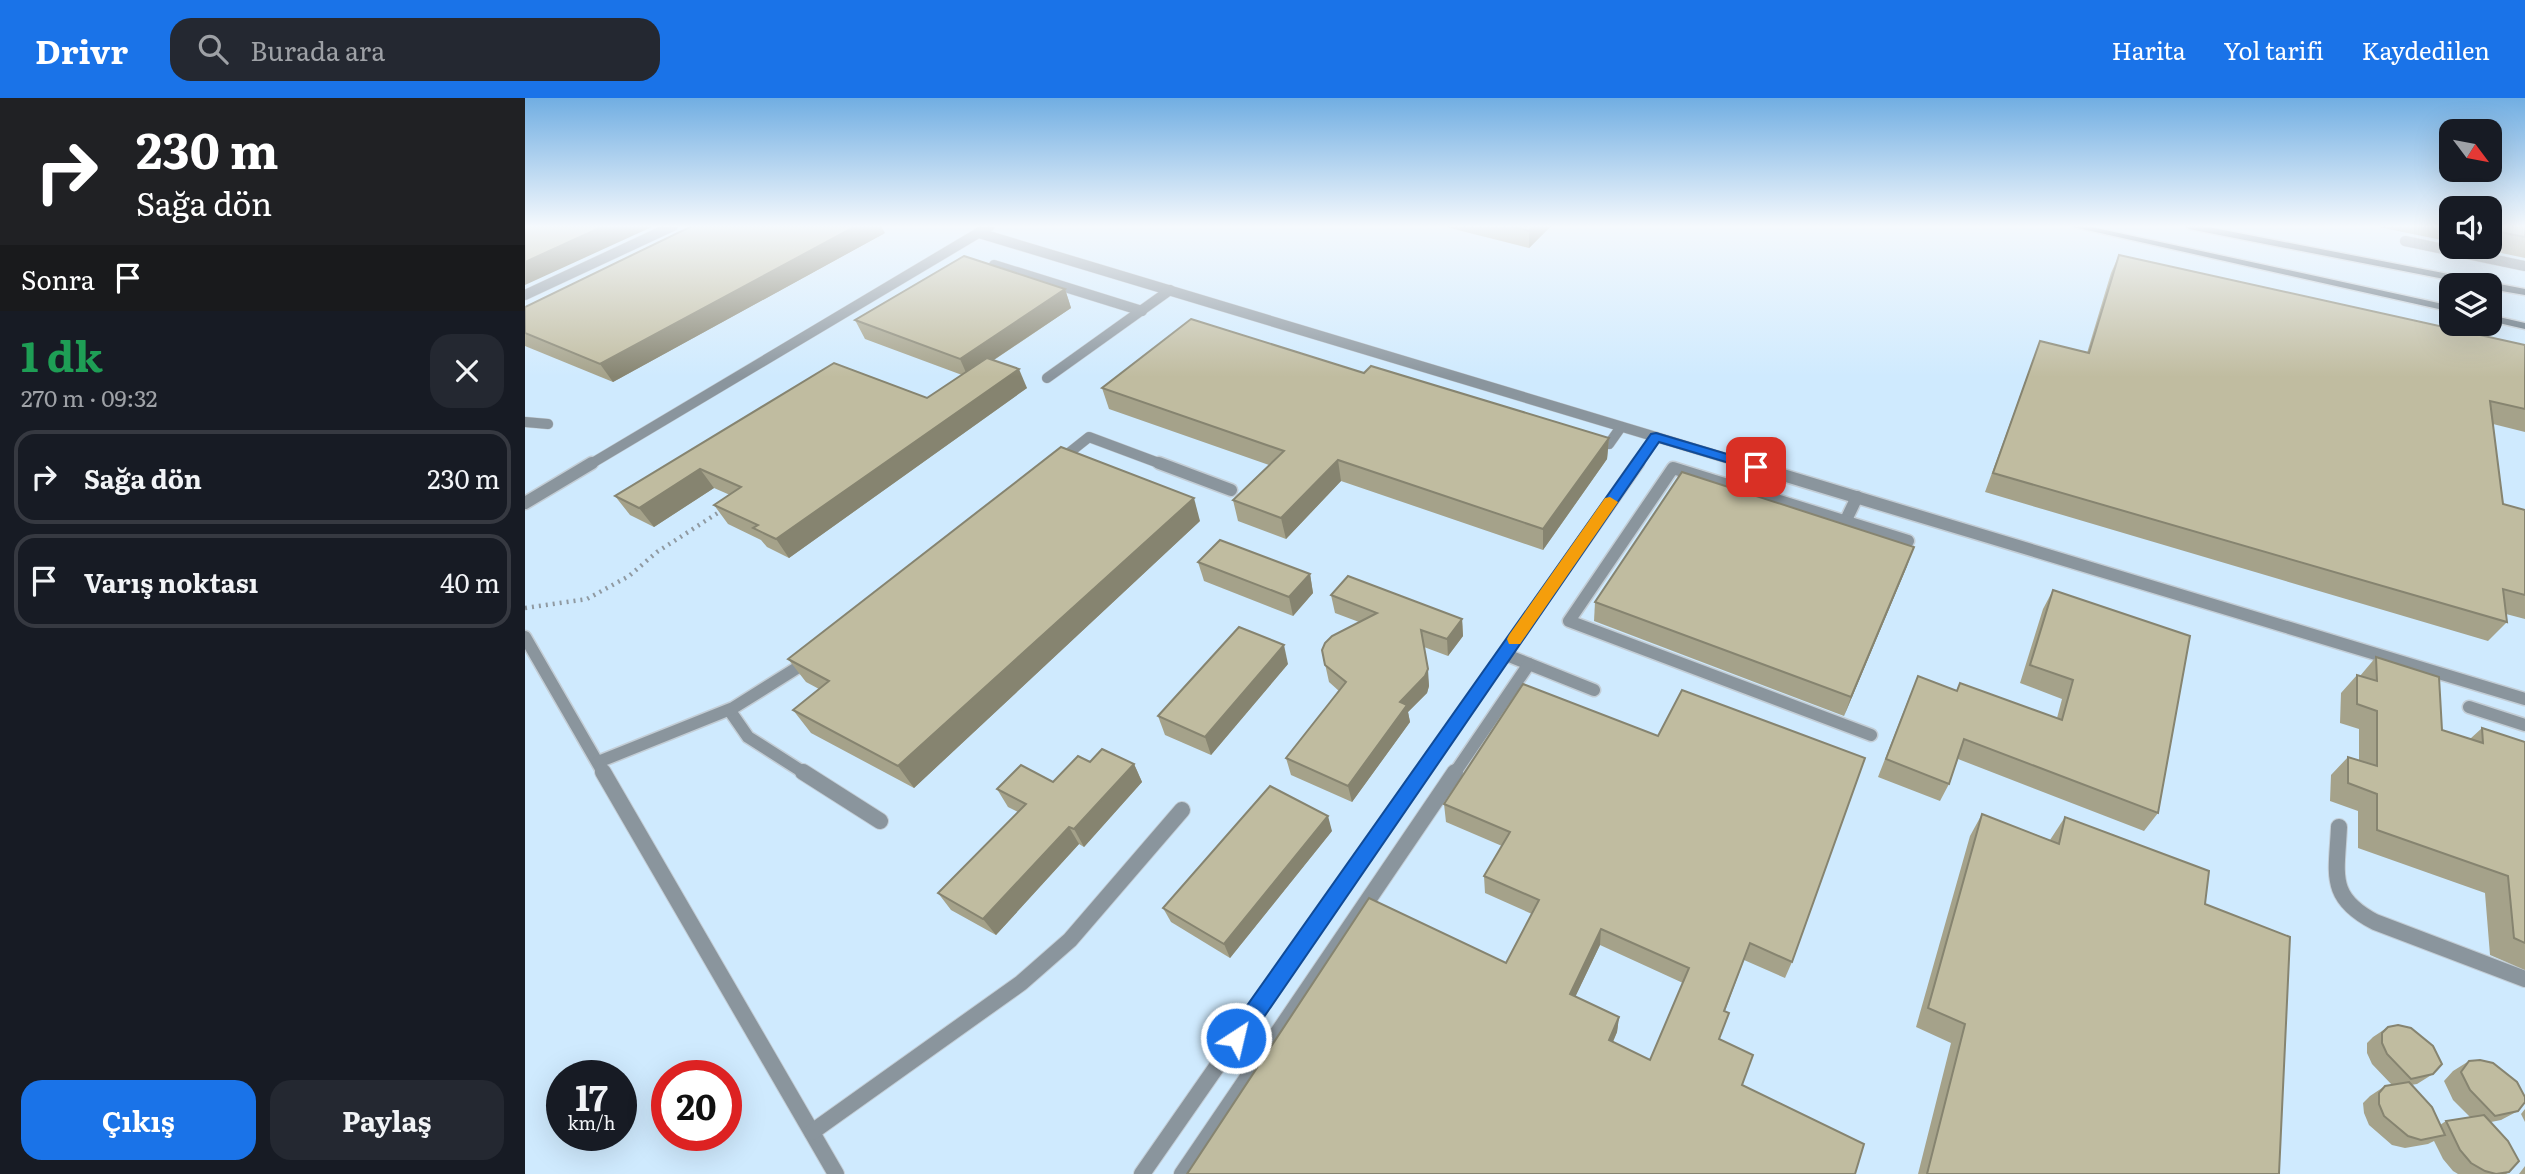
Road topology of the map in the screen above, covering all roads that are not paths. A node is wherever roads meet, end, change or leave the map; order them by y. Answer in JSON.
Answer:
{"nodes":[{"id":1,"x":565,"y":276,"type":"edge"},
{"id":2,"x":906,"y":276,"type":"edge"},
{"id":3,"x":1030,"y":276,"type":"edge"},
{"id":4,"x":1124,"y":276,"type":"edge"},
{"id":5,"x":2303,"y":276,"type":"edge"},
{"id":6,"x":2502,"y":287,"type":"edge"},
{"id":7,"x":1170,"y":290,"type":"junction"},
{"id":8,"x":2525,"y":292,"type":"edge"},
{"id":9,"x":525,"y":295,"type":"edge"},
{"id":10,"x":2439,"y":306,"type":"edge"},
{"id":11,"x":1142,"y":311,"type":"junction"},
{"id":12,"x":2502,"y":321,"type":"edge"},
{"id":13,"x":2525,"y":326,"type":"edge"},
{"id":14,"x":1047,"y":378,"type":"dead end"},
{"id":15,"x":525,"y":422,"type":"edge"},
{"id":16,"x":548,"y":424,"type":"dead end"},
{"id":17,"x":1622,"y":426,"type":"junction"},
{"id":18,"x":1582,"y":436,"type":"edge"},
{"id":19,"x":1656,"y":437,"type":"junction"},
{"id":20,"x":1046,"y":471,"type":"edge"},
{"id":21,"x":1231,"y":490,"type":"dead end"},
{"id":22,"x":1857,"y":498,"type":"junction"},
{"id":23,"x":525,"y":503,"type":"edge"},
{"id":24,"x":1845,"y":522,"type":"junction"},
{"id":25,"x":1908,"y":541,"type":"dead end"},
{"id":26,"x":525,"y":637,"type":"edge"},
{"id":27,"x":821,"y":650,"type":"edge"},
{"id":28,"x":1504,"y":654,"type":"junction"},
{"id":29,"x":1529,"y":664,"type":"junction"},
{"id":30,"x":1594,"y":690,"type":"dead end"},
{"id":31,"x":2525,"y":699,"type":"edge"},
{"id":32,"x":2469,"y":707,"type":"dead end"},
{"id":33,"x":730,"y":711,"type":"junction"},
{"id":34,"x":2525,"y":725,"type":"edge"},
{"id":35,"x":1871,"y":735,"type":"dead end"},
{"id":36,"x":597,"y":762,"type":"junction"},
{"id":37,"x":1182,"y":810,"type":"dead end"},
{"id":38,"x":880,"y":821,"type":"dead end"},
{"id":39,"x":2339,"y":827,"type":"dead end"},
{"id":40,"x":2525,"y":979,"type":"edge"},
{"id":41,"x":812,"y":1132,"type":"junction"},
{"id":42,"x":836,"y":1174,"type":"edge"},
{"id":43,"x":1142,"y":1174,"type":"edge"},
{"id":44,"x":1182,"y":1174,"type":"edge"}],
"edges":[{"from":1,"to":9,"type":"lane"},
{"from":2,"to":23,"type":"lane"},
{"from":3,"to":11,"type":"lane"},
{"from":4,"to":7,"type":"lane"},
{"from":5,"to":10,"type":"street"},
{"from":6,"to":8,"type":"street"},
{"from":7,"to":11,"type":"lane"},
{"from":7,"to":17,"type":"lane"},
{"from":11,"to":14,"type":"lane"},
{"from":12,"to":13,"type":"street"},
{"from":15,"to":16,"type":"lane"},
{"from":17,"to":18,"type":"lane"},
{"from":17,"to":19,"type":"lane"},
{"from":19,"to":22,"type":"lane"},
{"from":19,"to":28,"type":"lane"},
{"from":20,"to":21,"type":"lane"},
{"from":22,"to":24,"type":"lane"},
{"from":22,"to":31,"type":"lane"},
{"from":24,"to":25,"type":"lane"},
{"from":24,"to":35,"type":"lane"},
{"from":26,"to":36,"type":"lane"},
{"from":27,"to":33,"type":"lane"},
{"from":28,"to":29,"type":"lane"},
{"from":28,"to":43,"type":"lane"},
{"from":29,"to":30,"type":"lane"},
{"from":29,"to":44,"type":"lane"},
{"from":32,"to":34,"type":"lane"},
{"from":33,"to":36,"type":"lane"},
{"from":33,"to":38,"type":"lane"},
{"from":36,"to":41,"type":"lane"},
{"from":37,"to":41,"type":"lane"},
{"from":39,"to":40,"type":"lane"},
{"from":41,"to":42,"type":"lane"}]}
